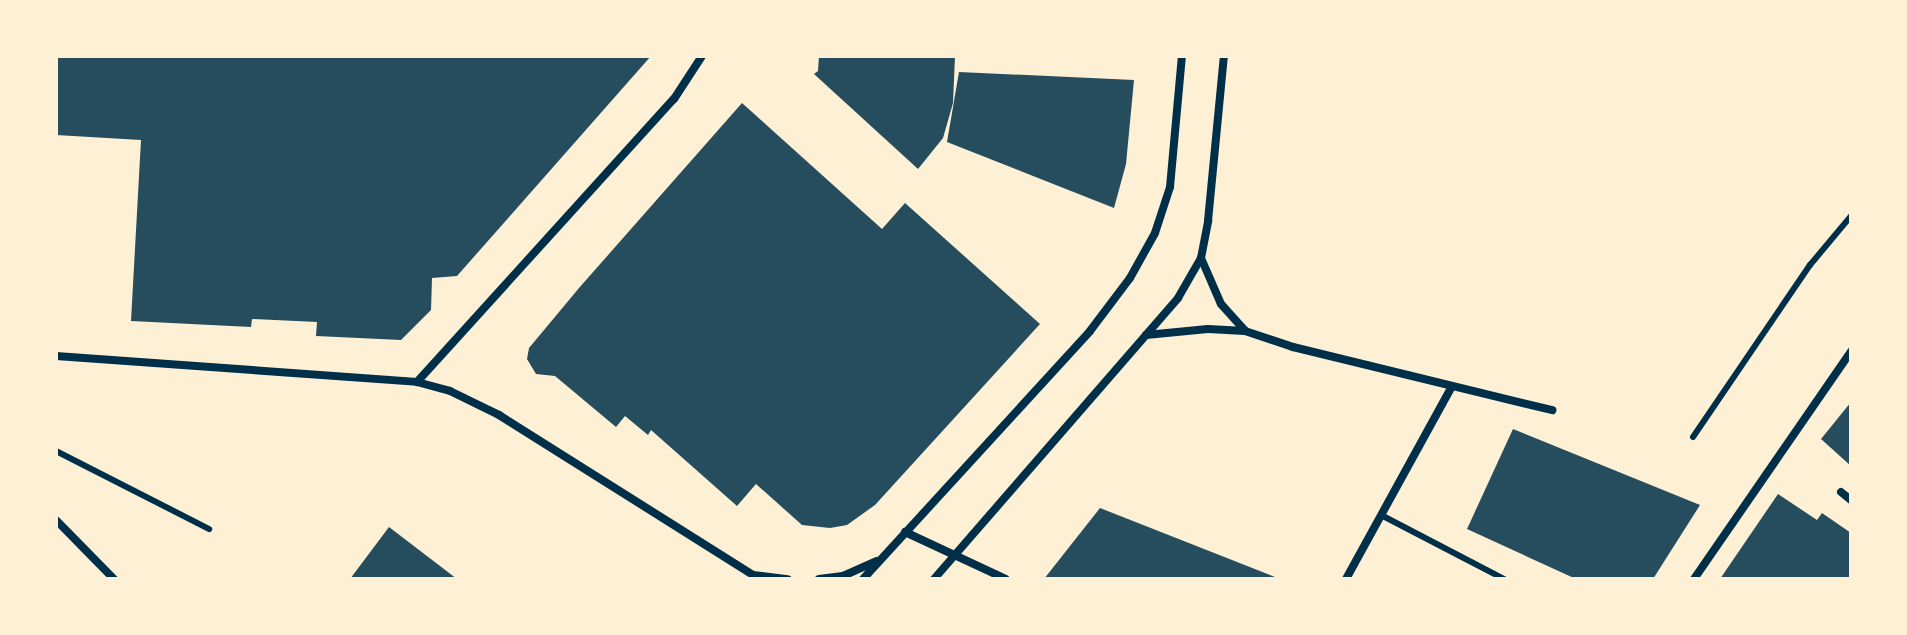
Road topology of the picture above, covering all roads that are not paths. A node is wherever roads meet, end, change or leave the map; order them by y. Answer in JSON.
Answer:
{"nodes":[{"id":1,"x":702,"y":56,"type":"edge"},
{"id":2,"x":1182,"y":56,"type":"edge"},
{"id":3,"x":1224,"y":56,"type":"edge"},
{"id":4,"x":1851,"y":216,"type":"edge"},
{"id":5,"x":1201,"y":258,"type":"junction"},
{"id":6,"x":1245,"y":331,"type":"junction"},
{"id":7,"x":1146,"y":335,"type":"junction"},
{"id":8,"x":1851,"y":351,"type":"edge"},
{"id":9,"x":56,"y":356,"type":"edge"},
{"id":10,"x":417,"y":382,"type":"junction"},
{"id":11,"x":1452,"y":386,"type":"junction"},
{"id":12,"x":1552,"y":410,"type":"dead end"},
{"id":13,"x":1693,"y":437,"type":"dead end"},
{"id":14,"x":56,"y":451,"type":"edge"},
{"id":15,"x":1841,"y":492,"type":"dead end"},
{"id":16,"x":1851,"y":500,"type":"edge"},
{"id":17,"x":1381,"y":515,"type":"junction"},
{"id":18,"x":56,"y":520,"type":"edge"},
{"id":19,"x":209,"y":529,"type":"dead end"},
{"id":20,"x":905,"y":532,"type":"junction"},
{"id":21,"x":955,"y":555,"type":"junction"},
{"id":22,"x":881,"y":559,"type":"junction"},
{"id":23,"x":756,"y":577,"type":"edge"},
{"id":24,"x":114,"y":579,"type":"edge"},
{"id":25,"x":788,"y":579,"type":"edge"},
{"id":26,"x":819,"y":579,"type":"edge"},
{"id":27,"x":863,"y":579,"type":"edge"},
{"id":28,"x":934,"y":579,"type":"edge"},
{"id":29,"x":1006,"y":579,"type":"edge"},
{"id":30,"x":1346,"y":579,"type":"edge"},
{"id":31,"x":1504,"y":579,"type":"edge"},
{"id":32,"x":1694,"y":579,"type":"edge"}],
"edges":[{"from":1,"to":10,"type":"street"},
{"from":2,"to":20,"type":"street"},
{"from":3,"to":5,"type":"street"},
{"from":4,"to":13,"type":"lane"},
{"from":5,"to":6,"type":"street"},
{"from":5,"to":7,"type":"street"},
{"from":6,"to":7,"type":"street"},
{"from":6,"to":11,"type":"street"},
{"from":7,"to":21,"type":"street"},
{"from":8,"to":32,"type":"street"},
{"from":9,"to":10,"type":"street"},
{"from":10,"to":23,"type":"street"},
{"from":11,"to":12,"type":"street"},
{"from":11,"to":17,"type":"street"},
{"from":14,"to":19,"type":"lane"},
{"from":15,"to":16,"type":"street"},
{"from":17,"to":30,"type":"street"},
{"from":17,"to":31,"type":"lane"},
{"from":18,"to":24,"type":"street"},
{"from":20,"to":21,"type":"street"},
{"from":20,"to":22,"type":"street"},
{"from":21,"to":28,"type":"street"},
{"from":21,"to":29,"type":"street"},
{"from":22,"to":26,"type":"street"},
{"from":22,"to":27,"type":"street"},
{"from":23,"to":25,"type":"street"}]}
